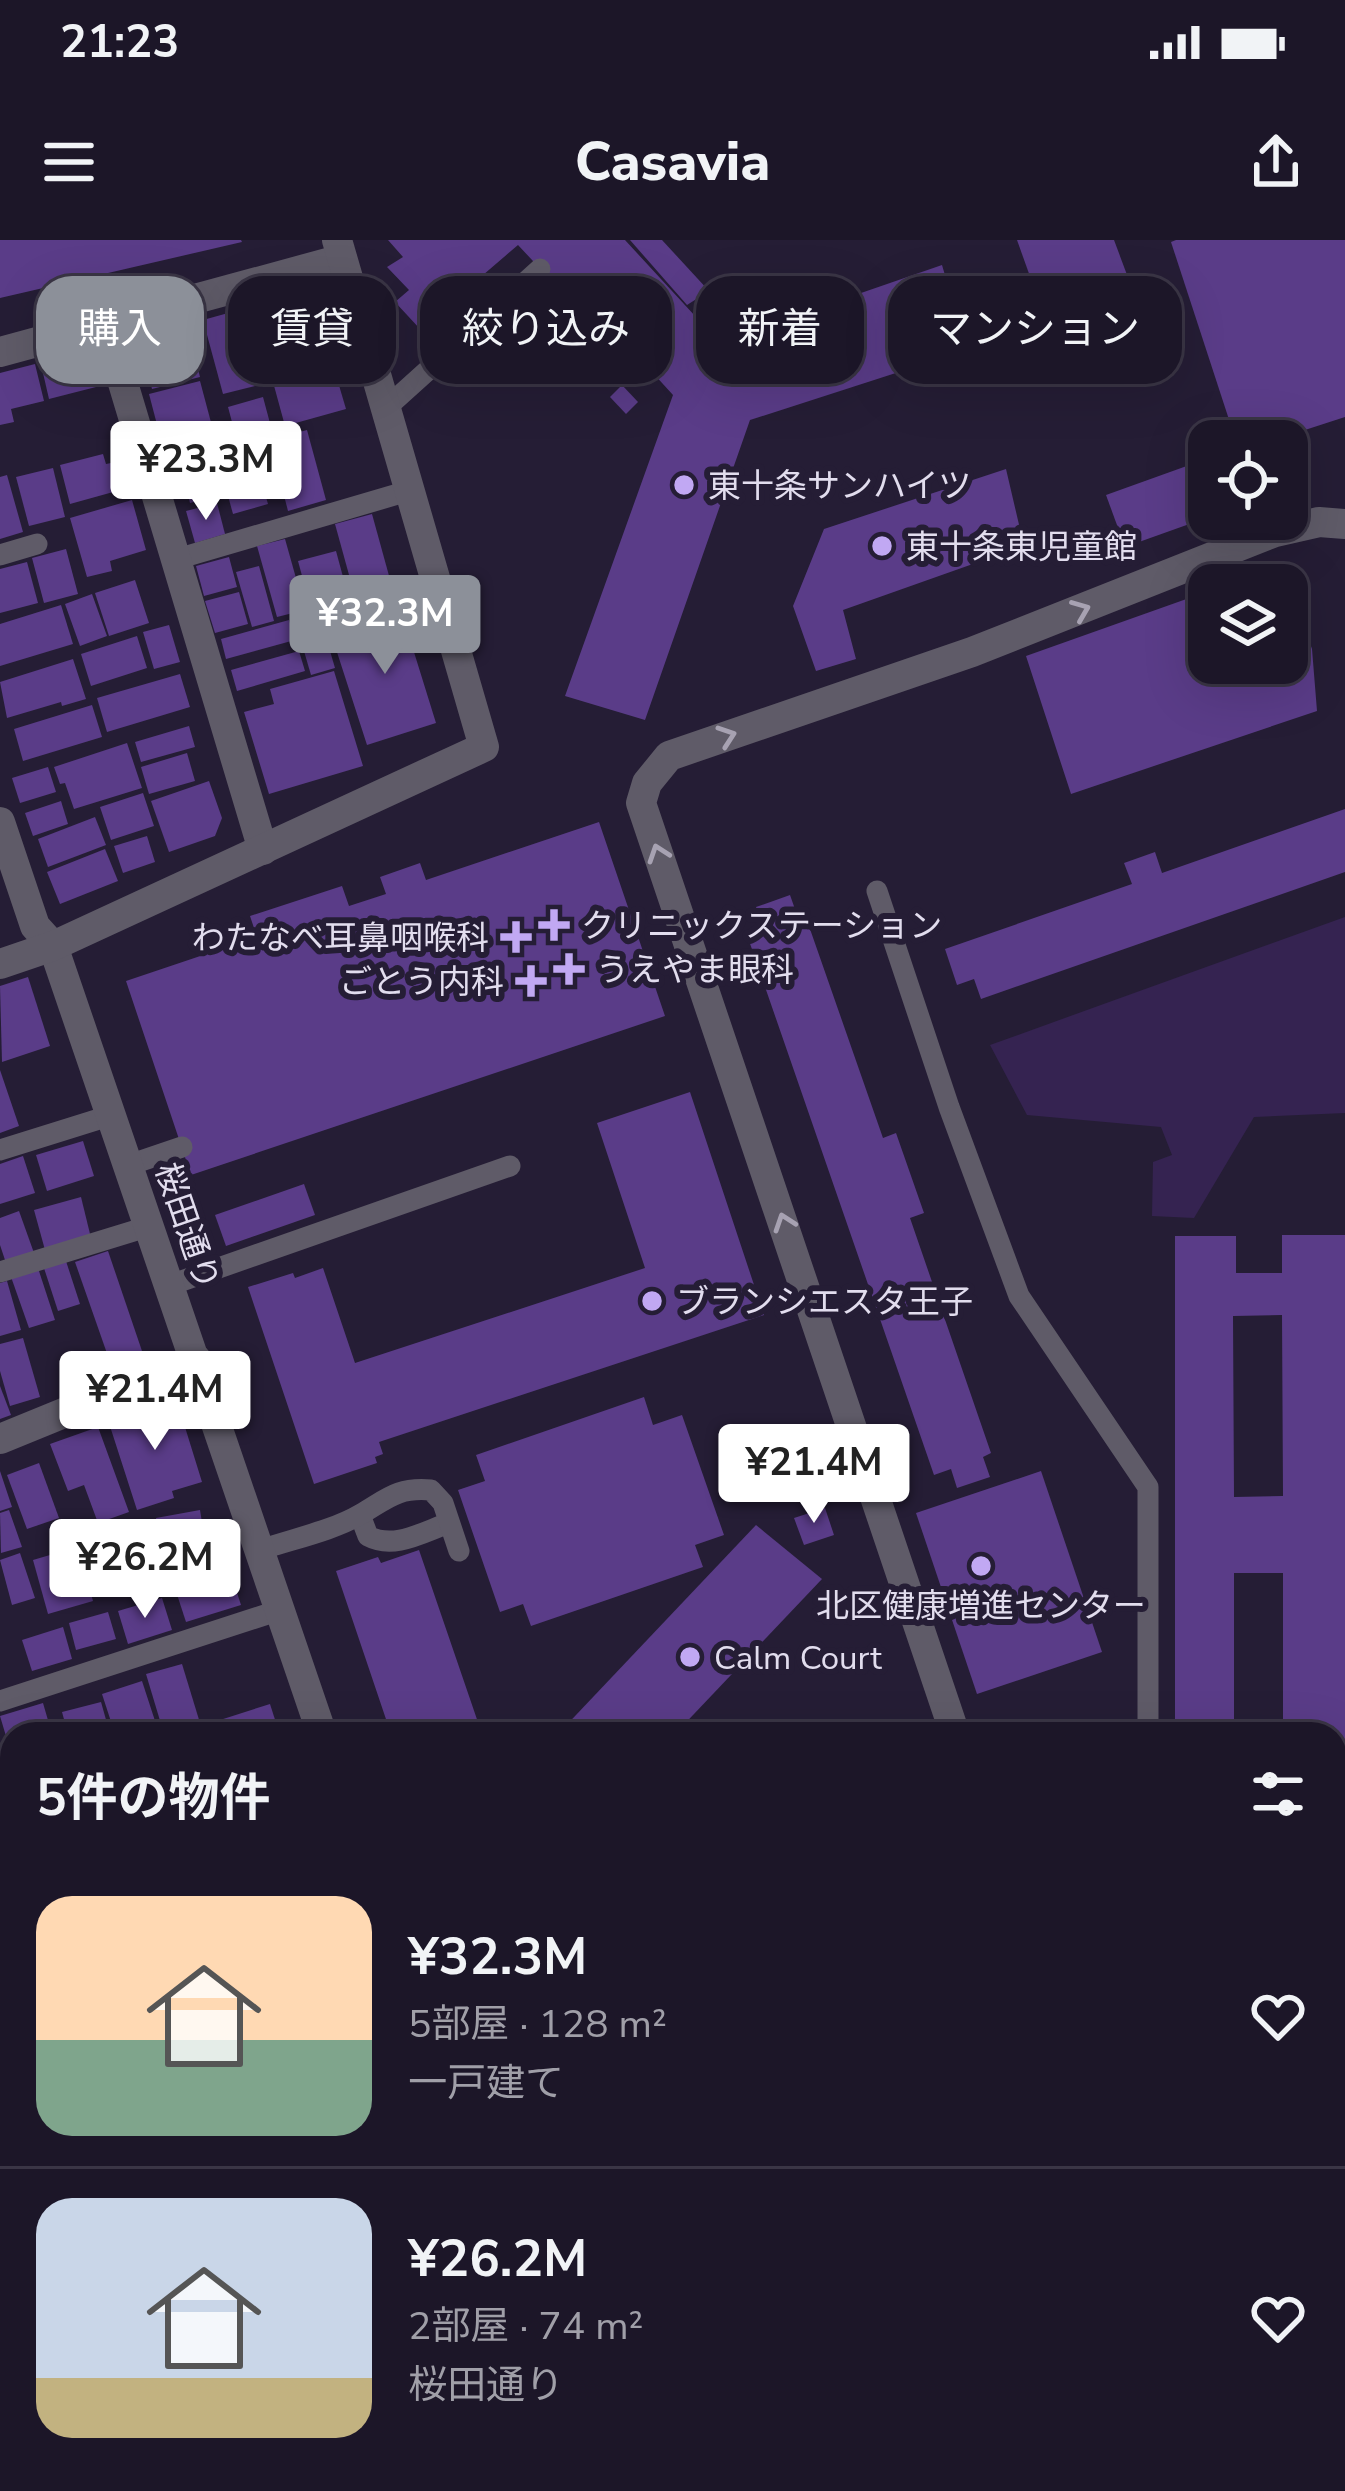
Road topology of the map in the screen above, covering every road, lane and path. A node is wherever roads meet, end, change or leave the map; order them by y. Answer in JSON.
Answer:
{"nodes":[{"id":1,"x":339,"y":249,"type":"edge"},
{"id":2,"x":540,"y":269,"type":"dead end"},
{"id":3,"x":204,"y":292,"type":"edge"},
{"id":4,"x":36,"y":342,"type":"edge"},
{"id":5,"x":0,"y":352,"type":"edge"},
{"id":6,"x":124,"y":384,"type":"edge"},
{"id":7,"x":386,"y":408,"type":"junction"},
{"id":8,"x":408,"y":491,"type":"junction"},
{"id":9,"x":1345,"y":524,"type":"edge"},
{"id":10,"x":37,"y":544,"type":"dead end"},
{"id":11,"x":0,"y":555,"type":"edge"},
{"id":12,"x":177,"y":559,"type":"junction"},
{"id":13,"x":0,"y":822,"type":"edge"},
{"id":14,"x":263,"y":850,"type":"junction"},
{"id":15,"x":877,"y":891,"type":"dead end"},
{"id":16,"x":53,"y":946,"type":"junction"},
{"id":17,"x":0,"y":964,"type":"edge"},
{"id":18,"x":112,"y":1114,"type":"junction"},
{"id":19,"x":182,"y":1147,"type":"dead end"},
{"id":20,"x":0,"y":1150,"type":"edge"},
{"id":21,"x":129,"y":1165,"type":"junction"},
{"id":22,"x":510,"y":1166,"type":"dead end"},
{"id":23,"x":150,"y":1226,"type":"junction"},
{"id":24,"x":0,"y":1272,"type":"edge"},
{"id":25,"x":170,"y":1285,"type":"junction"},
{"id":26,"x":196,"y":1359,"type":"junction"},
{"id":27,"x":0,"y":1439,"type":"edge"},
{"id":28,"x":360,"y":1515,"type":"junction"},
{"id":29,"x":449,"y":1523,"type":"junction"},
{"id":30,"x":260,"y":1550,"type":"junction"},
{"id":31,"x":459,"y":1551,"type":"dead end"},
{"id":32,"x":280,"y":1610,"type":"junction"},
{"id":33,"x":0,"y":1701,"type":"edge"},
{"id":34,"x":312,"y":1722,"type":"edge"},
{"id":35,"x":951,"y":1722,"type":"edge"},
{"id":36,"x":1148,"y":1722,"type":"edge"}],
"edges":[{"from":1,"to":3,"type":"street"},
{"from":1,"to":7,"type":"street"},
{"from":2,"to":7,"type":"lane"},
{"from":4,"to":5,"type":"street"},
{"from":6,"to":12,"type":"street"},
{"from":7,"to":8,"type":"street"},
{"from":8,"to":12,"type":"lane"},
{"from":8,"to":14,"type":"street"},
{"from":35,"to":9,"type":"street","one_way":true},
{"from":10,"to":11,"type":"lane"},
{"from":12,"to":14,"type":"street"},
{"from":13,"to":16,"type":"street","name":"桜田通り"},
{"from":14,"to":16,"type":"street"},
{"from":15,"to":36,"type":"lane"},
{"from":16,"to":17,"type":"street"},
{"from":16,"to":18,"type":"street","name":"桜田通り"},
{"from":18,"to":20,"type":"lane"},
{"from":18,"to":21,"type":"street","name":"桜田通り"},
{"from":19,"to":21,"type":"lane"},
{"from":21,"to":23,"type":"street","name":"桜田通り"},
{"from":22,"to":25,"type":"lane"},
{"from":23,"to":24,"type":"lane"},
{"from":23,"to":25,"type":"street","name":"桜田通り"},
{"from":25,"to":26,"type":"street","name":"桜田通り"},
{"from":26,"to":27,"type":"street"},
{"from":26,"to":30,"type":"street","name":"桜田通り"},
{"from":28,"to":29,"type":"lane"},
{"from":28,"to":29,"type":"lane"},
{"from":28,"to":30,"type":"lane"},
{"from":29,"to":31,"type":"lane"},
{"from":30,"to":32,"type":"street","name":"桜田通り"},
{"from":32,"to":33,"type":"lane"},
{"from":32,"to":34,"type":"street","name":"桜田通り"}]}
